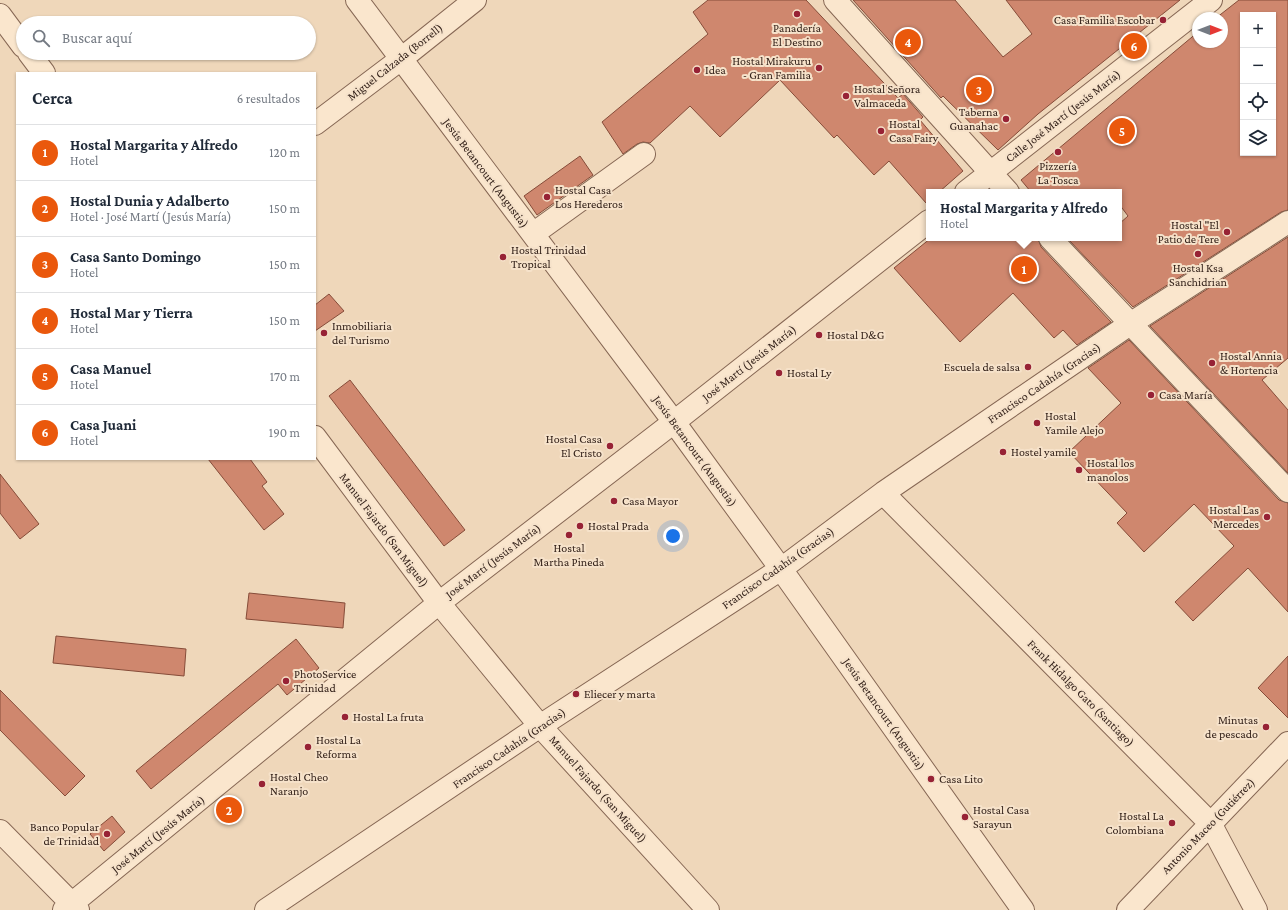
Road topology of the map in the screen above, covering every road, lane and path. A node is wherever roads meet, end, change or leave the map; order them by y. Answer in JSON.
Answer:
{"nodes":[{"id":1,"x":357,"y":0,"type":"edge"},
{"id":2,"x":475,"y":0,"type":"edge"},
{"id":3,"x":835,"y":0,"type":"edge"},
{"id":4,"x":1211,"y":0,"type":"edge"},
{"id":5,"x":0,"y":15,"type":"edge"},
{"id":6,"x":16,"y":37,"type":"edge"},
{"id":7,"x":402,"y":59,"type":"junction"},
{"id":8,"x":34,"y":60,"type":"edge"},
{"id":9,"x":43,"y":72,"type":"edge"},
{"id":10,"x":316,"y":123,"type":"edge"},
{"id":11,"x":644,"y":154,"type":"dead end"},
{"id":12,"x":991,"y":173,"type":"junction"},
{"id":13,"x":970,"y":189,"type":"edge"},
{"id":14,"x":1005,"y":189,"type":"edge"},
{"id":15,"x":1288,"y":222,"type":"edge"},
{"id":16,"x":926,"y":223,"type":"edge"},
{"id":17,"x":533,"y":234,"type":"junction"},
{"id":18,"x":1053,"y":241,"type":"edge"},
{"id":19,"x":1130,"y":324,"type":"junction"},
{"id":20,"x":674,"y":422,"type":"junction"},
{"id":21,"x":316,"y":438,"type":"edge"},
{"id":22,"x":1288,"y":491,"type":"edge"},
{"id":23,"x":883,"y":493,"type":"junction"},
{"id":24,"x":781,"y":569,"type":"junction"},
{"id":25,"x":439,"y":603,"type":"junction"},
{"id":26,"x":540,"y":726,"type":"junction"},
{"id":27,"x":1288,"y":743,"type":"edge"},
{"id":28,"x":1210,"y":823,"type":"junction"},
{"id":29,"x":0,"y":831,"type":"edge"},
{"id":30,"x":72,"y":908,"type":"edge"},
{"id":31,"x":266,"y":910,"type":"edge"},
{"id":32,"x":708,"y":910,"type":"edge"},
{"id":33,"x":1023,"y":910,"type":"edge"},
{"id":34,"x":1128,"y":910,"type":"edge"},
{"id":35,"x":1256,"y":910,"type":"edge"}],
"edges":[{"from":1,"to":7,"type":"street","name":"Jesús Betancourt (Angustia)"},
{"from":2,"to":7,"type":"street","name":"Miguel Calzada (Borrell)"},
{"from":3,"to":12,"type":"street"},
{"from":4,"to":12,"type":"street","name":"Calle José Martí (Jesús María)"},
{"from":5,"to":6,"type":"street"},
{"from":7,"to":10,"type":"street","name":"Miguel Calzada (Borrell)"},
{"from":7,"to":17,"type":"street","name":"Jesús Betancourt (Angustia)"},
{"from":8,"to":9,"type":"street"},
{"from":11,"to":17,"type":"street"},
{"from":12,"to":13,"type":"street"},
{"from":12,"to":14,"type":"street"},
{"from":15,"to":19,"type":"street","name":"Francisco Cadahía (Gracias)"},
{"from":16,"to":20,"type":"street","name":"José Martí (Jesús María)"},
{"from":17,"to":20,"type":"street","name":"Jesús Betancourt (Angustia)"},
{"from":18,"to":19,"type":"street"},
{"from":19,"to":22,"type":"street"},
{"from":19,"to":23,"type":"street","name":"Francisco Cadahía (Gracias)"},
{"from":20,"to":24,"type":"street","name":"Jesús Betancourt (Angustia)"},
{"from":20,"to":25,"type":"street","name":"José Martí (Jesús María)"},
{"from":21,"to":25,"type":"street","name":"Manuel Fajardo (San Miguel)"},
{"from":23,"to":24,"type":"street","name":"Francisco Cadahía (Gracias)"},
{"from":23,"to":28,"type":"street","name":"Frank Hidalgo Gato (Santiago)"},
{"from":24,"to":26,"type":"street","name":"Francisco Cadahía (Gracias)"},
{"from":24,"to":33,"type":"street","name":"Jesús Betancourt (Angustia)"},
{"from":25,"to":26,"type":"street","name":"Manuel Fajardo (San Miguel)"},
{"from":25,"to":30,"type":"street","name":"José Martí (Jesús María)"},
{"from":26,"to":31,"type":"street","name":"Francisco Cadahía (Gracias)"},
{"from":26,"to":32,"type":"street","name":"Manuel Fajardo (San Miguel)"},
{"from":27,"to":28,"type":"street","name":"Antonio Maceo (Gutiérrez)"},
{"from":28,"to":34,"type":"street","name":"Antonio Maceo (Gutiérrez)"},
{"from":28,"to":35,"type":"street","name":"Frank Hidalgo Gato (Santiago)"},
{"from":29,"to":30,"type":"street"}]}
